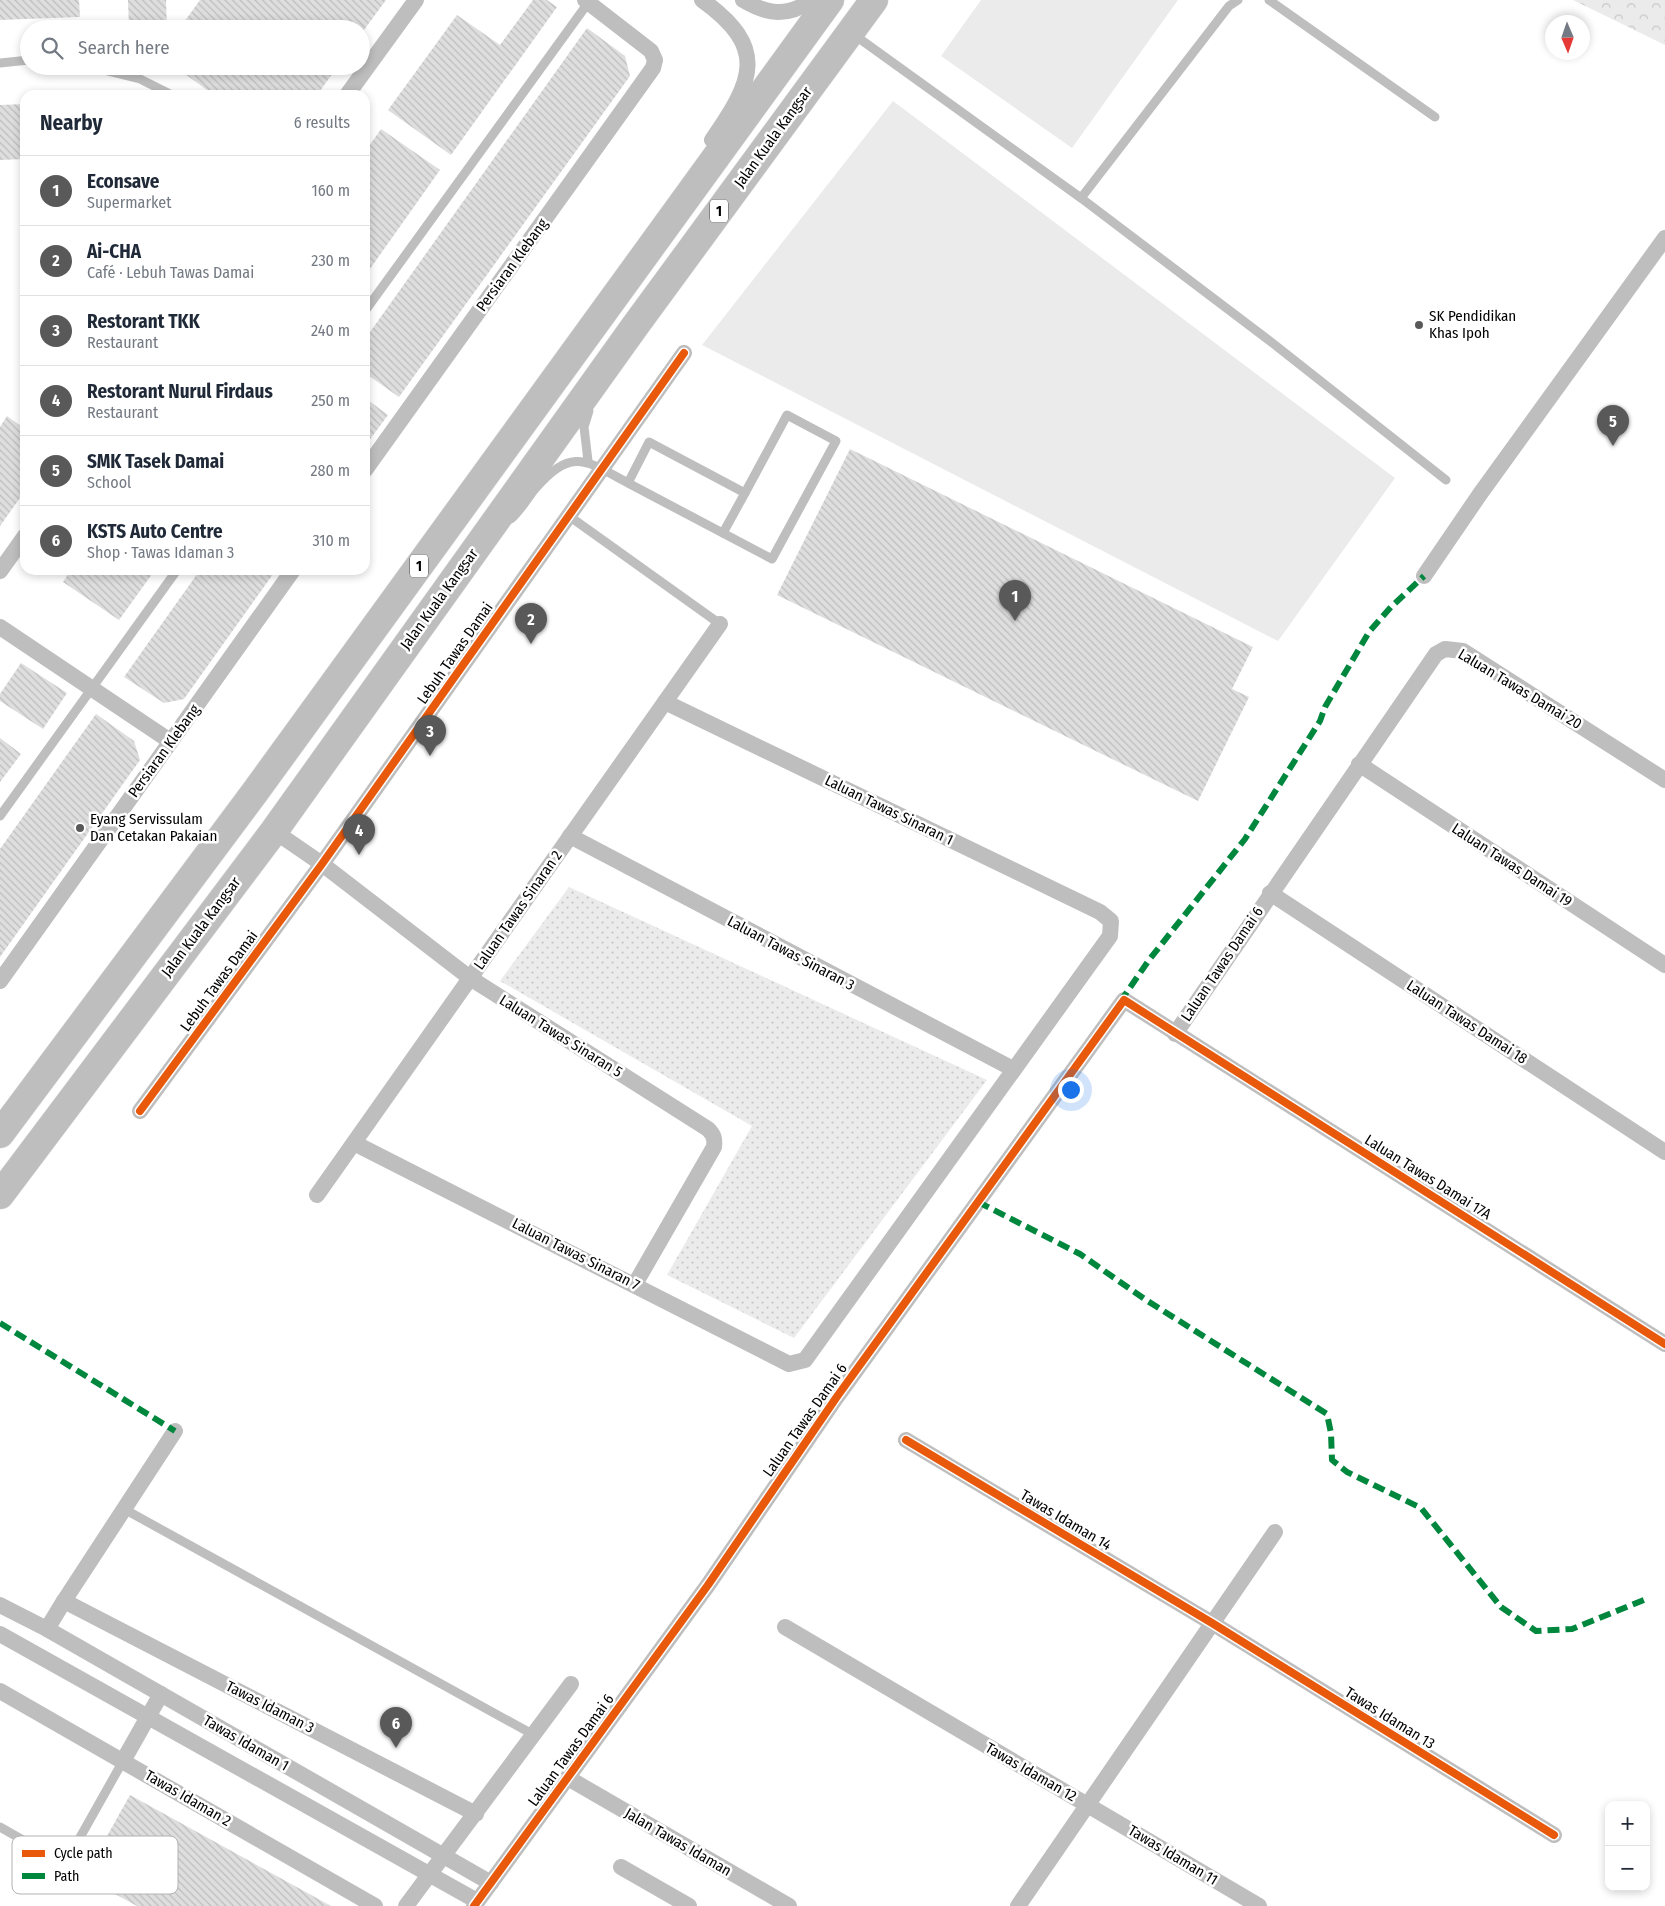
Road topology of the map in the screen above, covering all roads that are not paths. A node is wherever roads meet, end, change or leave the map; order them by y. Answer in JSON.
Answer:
{"nodes":[{"id":1,"x":416,"y":0,"type":"edge"},
{"id":2,"x":702,"y":0,"type":"edge"},
{"id":3,"x":743,"y":0,"type":"edge"},
{"id":4,"x":812,"y":0,"type":"edge"},
{"id":5,"x":830,"y":0,"type":"edge"},
{"id":6,"x":874,"y":0,"type":"edge"},
{"id":7,"x":1238,"y":0,"type":"edge"},
{"id":8,"x":1269,"y":0,"type":"edge"},
{"id":9,"x":587,"y":1,"type":"edge"},
{"id":10,"x":850,"y":32,"type":"junction"},
{"id":11,"x":20,"y":61,"type":"edge"},
{"id":12,"x":0,"y":63,"type":"edge"},
{"id":13,"x":370,"y":63,"type":"edge"},
{"id":14,"x":127,"y":75,"type":"edge"},
{"id":15,"x":362,"y":75,"type":"edge"},
{"id":16,"x":163,"y":90,"type":"edge"},
{"id":17,"x":351,"y":90,"type":"edge"},
{"id":18,"x":1435,"y":117,"type":"dead end"},
{"id":19,"x":689,"y":197,"type":"junction"},
{"id":20,"x":1081,"y":198,"type":"junction"},
{"id":21,"x":1665,"y":238,"type":"edge"},
{"id":22,"x":370,"y":304,"type":"edge"},
{"id":23,"x":635,"y":326,"type":"junction"},
{"id":24,"x":684,"y":352,"type":"dead end"},
{"id":25,"x":624,"y":359,"type":"dead end"},
{"id":26,"x":596,"y":400,"type":"dead end"},
{"id":27,"x":370,"y":463,"type":"edge"},
{"id":28,"x":595,"y":465,"type":"junction"},
{"id":29,"x":1446,"y":480,"type":"dead end"},
{"id":30,"x":628,"y":483,"type":"junction"},
{"id":31,"x":745,"y":493,"type":"junction"},
{"id":32,"x":568,"y":516,"type":"junction"},
{"id":33,"x":490,"y":528,"type":"junction"},
{"id":34,"x":724,"y":533,"type":"junction"},
{"id":35,"x":20,"y":543,"type":"edge"},
{"id":36,"x":0,"y":571,"type":"edge"},
{"id":37,"x":174,"y":575,"type":"edge"},
{"id":38,"x":289,"y":575,"type":"edge"},
{"id":39,"x":1424,"y":576,"type":"dead end"},
{"id":40,"x":720,"y":624,"type":"joint"},
{"id":41,"x":0,"y":627,"type":"edge"},
{"id":42,"x":91,"y":690,"type":"junction"},
{"id":43,"x":665,"y":702,"type":"junction"},
{"id":44,"x":170,"y":741,"type":"junction"},
{"id":45,"x":1359,"y":764,"type":"junction"},
{"id":46,"x":1665,"y":780,"type":"edge"},
{"id":47,"x":0,"y":816,"type":"edge"},
{"id":48,"x":274,"y":831,"type":"junction"},
{"id":49,"x":570,"y":836,"type":"junction"},
{"id":50,"x":322,"y":864,"type":"junction"},
{"id":51,"x":1270,"y":893,"type":"junction"},
{"id":52,"x":1665,"y":965,"type":"edge"},
{"id":53,"x":470,"y":978,"type":"junction"},
{"id":54,"x":0,"y":981,"type":"edge"},
{"id":55,"x":1175,"y":1034,"type":"junction"},
{"id":56,"x":1012,"y":1069,"type":"junction"},
{"id":57,"x":140,"y":1112,"type":"dead end"},
{"id":58,"x":0,"y":1134,"type":"edge"},
{"id":59,"x":354,"y":1143,"type":"junction"},
{"id":60,"x":1665,"y":1152,"type":"edge"},
{"id":61,"x":0,"y":1195,"type":"edge"},
{"id":62,"x":317,"y":1195,"type":"dead end"},
{"id":63,"x":635,"y":1284,"type":"junction"},
{"id":64,"x":1665,"y":1344,"type":"edge"},
{"id":65,"x":175,"y":1430,"type":"dead end"},
{"id":66,"x":906,"y":1440,"type":"dead end"},
{"id":67,"x":124,"y":1509,"type":"junction"},
{"id":68,"x":1275,"y":1532,"type":"dead end"},
{"id":69,"x":64,"y":1601,"type":"junction"},
{"id":70,"x":0,"y":1605,"type":"edge"},
{"id":71,"x":1212,"y":1623,"type":"junction"},
{"id":72,"x":785,"y":1627,"type":"dead end"},
{"id":73,"x":47,"y":1630,"type":"junction"},
{"id":74,"x":0,"y":1634,"type":"edge"},
{"id":75,"x":571,"y":1684,"type":"dead end"},
{"id":76,"x":0,"y":1691,"type":"edge"},
{"id":77,"x":161,"y":1694,"type":"junction"},
{"id":78,"x":148,"y":1716,"type":"junction"},
{"id":79,"x":534,"y":1735,"type":"junction"},
{"id":80,"x":123,"y":1761,"type":"junction"},
{"id":81,"x":568,"y":1778,"type":"junction"},
{"id":82,"x":1088,"y":1805,"type":"junction"},
{"id":83,"x":476,"y":1814,"type":"junction"},
{"id":84,"x":0,"y":1827,"type":"edge"},
{"id":85,"x":1554,"y":1835,"type":"dead end"},
{"id":86,"x":16,"y":1836,"type":"edge"},
{"id":87,"x":81,"y":1836,"type":"edge"},
{"id":88,"x":444,"y":1854,"type":"junction"},
{"id":89,"x":621,"y":1866,"type":"dead end"},
{"id":90,"x":430,"y":1874,"type":"junction"},
{"id":91,"x":491,"y":1883,"type":"junction"},
{"id":92,"x":475,"y":1903,"type":"edge"},
{"id":93,"x":375,"y":1906,"type":"edge"},
{"id":94,"x":406,"y":1906,"type":"edge"},
{"id":95,"x":688,"y":1906,"type":"edge"},
{"id":96,"x":789,"y":1906,"type":"edge"},
{"id":97,"x":1018,"y":1906,"type":"edge"},
{"id":98,"x":1259,"y":1906,"type":"edge"}],
"edges":[{"from":1,"to":13,"type":"street"},
{"from":2,"to":19,"type":"street"},
{"from":3,"to":4,"type":"street"},
{"from":5,"to":19,"type":"highway","number":"1"},
{"from":6,"to":10,"type":"highway","name":"Jalan Kuala Kangsar","number":"1"},
{"from":7,"to":20,"type":"lane"},
{"from":8,"to":18,"type":"lane"},
{"from":9,"to":22,"type":"lane"},
{"from":9,"to":27,"type":"street","name":"Persiaran Klebang"},
{"from":10,"to":20,"type":"lane"},
{"from":10,"to":23,"type":"highway","name":"Jalan Kuala Kangsar","number":"1"},
{"from":11,"to":12,"type":"lane"},
{"from":14,"to":16,"type":"lane"},
{"from":15,"to":17,"type":"street"},
{"from":19,"to":58,"type":"highway","number":"1"},
{"from":20,"to":29,"type":"lane"},
{"from":21,"to":39,"type":"street"},
{"from":23,"to":25,"type":"lane"},
{"from":23,"to":33,"type":"highway","name":"Jalan Kuala Kangsar","number":"1"},
{"from":24,"to":28,"type":"street","name":"Lebuh Tawas Damai"},
{"from":26,"to":28,"type":"lane"},
{"from":28,"to":30,"type":"lane"},
{"from":28,"to":32,"type":"street","name":"Lebuh Tawas Damai"},
{"from":28,"to":33,"type":"lane"},
{"from":30,"to":31,"type":"lane"},
{"from":30,"to":34,"type":"lane"},
{"from":31,"to":34,"type":"lane"},
{"from":31,"to":34,"type":"lane"},
{"from":32,"to":40,"type":"lane"},
{"from":32,"to":50,"type":"street","name":"Lebuh Tawas Damai"},
{"from":33,"to":48,"type":"highway","name":"Jalan Kuala Kangsar","number":"1"},
{"from":35,"to":36,"type":"street"},
{"from":37,"to":42,"type":"lane"},
{"from":38,"to":44,"type":"street","name":"Persiaran Klebang"},
{"from":40,"to":43,"type":"street","name":"Laluan Tawas Sinaran 2"},
{"from":41,"to":42,"type":"street"},
{"from":42,"to":44,"type":"street"},
{"from":42,"to":47,"type":"lane"},
{"from":43,"to":49,"type":"street","name":"Laluan Tawas Sinaran 2"},
{"from":43,"to":56,"type":"street","name":"Laluan Tawas Sinaran 1"},
{"from":44,"to":54,"type":"street","name":"Persiaran Klebang"},
{"from":45,"to":46,"type":"street","name":"Laluan Tawas Damai 20"},
{"from":45,"to":51,"type":"street","name":"Laluan Tawas Damai 6"},
{"from":45,"to":52,"type":"street","name":"Laluan Tawas Damai 19"},
{"from":48,"to":50,"type":"street","name":"Laluan Tawas Sinaran 5"},
{"from":48,"to":61,"type":"highway","name":"Jalan Kuala Kangsar","number":"1"},
{"from":49,"to":53,"type":"street","name":"Laluan Tawas Sinaran 2"},
{"from":49,"to":56,"type":"street","name":"Laluan Tawas Sinaran 3"},
{"from":50,"to":53,"type":"street","name":"Laluan Tawas Sinaran 5"},
{"from":50,"to":57,"type":"street","name":"Lebuh Tawas Damai"},
{"from":51,"to":55,"type":"street","name":"Laluan Tawas Damai 6"},
{"from":51,"to":60,"type":"street","name":"Laluan Tawas Damai 18"},
{"from":53,"to":59,"type":"street","name":"Laluan Tawas Sinaran 2"},
{"from":53,"to":63,"type":"street","name":"Laluan Tawas Sinaran 5"},
{"from":55,"to":64,"type":"street","name":"Laluan Tawas Damai 17A"},
{"from":55,"to":81,"type":"street","name":"Laluan Tawas Damai 6"},
{"from":56,"to":63,"type":"street","name":"Laluan Tawas Sinaran 7"},
{"from":59,"to":62,"type":"street","name":"Laluan Tawas Sinaran 2"},
{"from":59,"to":63,"type":"street","name":"Laluan Tawas Sinaran 7"},
{"from":65,"to":67,"type":"street"},
{"from":66,"to":71,"type":"street","name":"Tawas Idaman 14"},
{"from":67,"to":69,"type":"street"},
{"from":67,"to":79,"type":"lane"},
{"from":68,"to":71,"type":"street","name":"Tawas Idaman 12"},
{"from":69,"to":73,"type":"street"},
{"from":69,"to":83,"type":"street","name":"Tawas Idaman 3"},
{"from":70,"to":73,"type":"street","name":"Tawas Idaman 1"},
{"from":71,"to":82,"type":"street","name":"Tawas Idaman 12"},
{"from":71,"to":85,"type":"street","name":"Tawas Idaman 13"},
{"from":72,"to":82,"type":"street","name":"Tawas Idaman 12"},
{"from":73,"to":77,"type":"street","name":"Tawas Idaman 1"},
{"from":74,"to":78,"type":"street","name":"Tawas Idaman 1"},
{"from":75,"to":79,"type":"street"},
{"from":76,"to":80,"type":"street","name":"Tawas Idaman 2"},
{"from":77,"to":78,"type":"street"},
{"from":77,"to":88,"type":"street","name":"Tawas Idaman 1"},
{"from":78,"to":80,"type":"street"},
{"from":78,"to":90,"type":"street","name":"Tawas Idaman 1"},
{"from":79,"to":83,"type":"street"},
{"from":80,"to":87,"type":"lane"},
{"from":80,"to":93,"type":"street","name":"Tawas Idaman 2"},
{"from":81,"to":91,"type":"street","name":"Laluan Tawas Damai 6"},
{"from":81,"to":96,"type":"street","name":"Jalan Tawas Idaman"},
{"from":82,"to":97,"type":"street"},
{"from":82,"to":98,"type":"street","name":"Tawas Idaman 11"},
{"from":83,"to":88,"type":"street"},
{"from":84,"to":86,"type":"lane"},
{"from":88,"to":90,"type":"street"},
{"from":88,"to":91,"type":"street","name":"Tawas Idaman 1"},
{"from":89,"to":95,"type":"street"},
{"from":90,"to":92,"type":"street","name":"Tawas Idaman 1"},
{"from":90,"to":94,"type":"street"},
{"from":91,"to":92,"type":"street","name":"Laluan Tawas Damai 6"}]}
